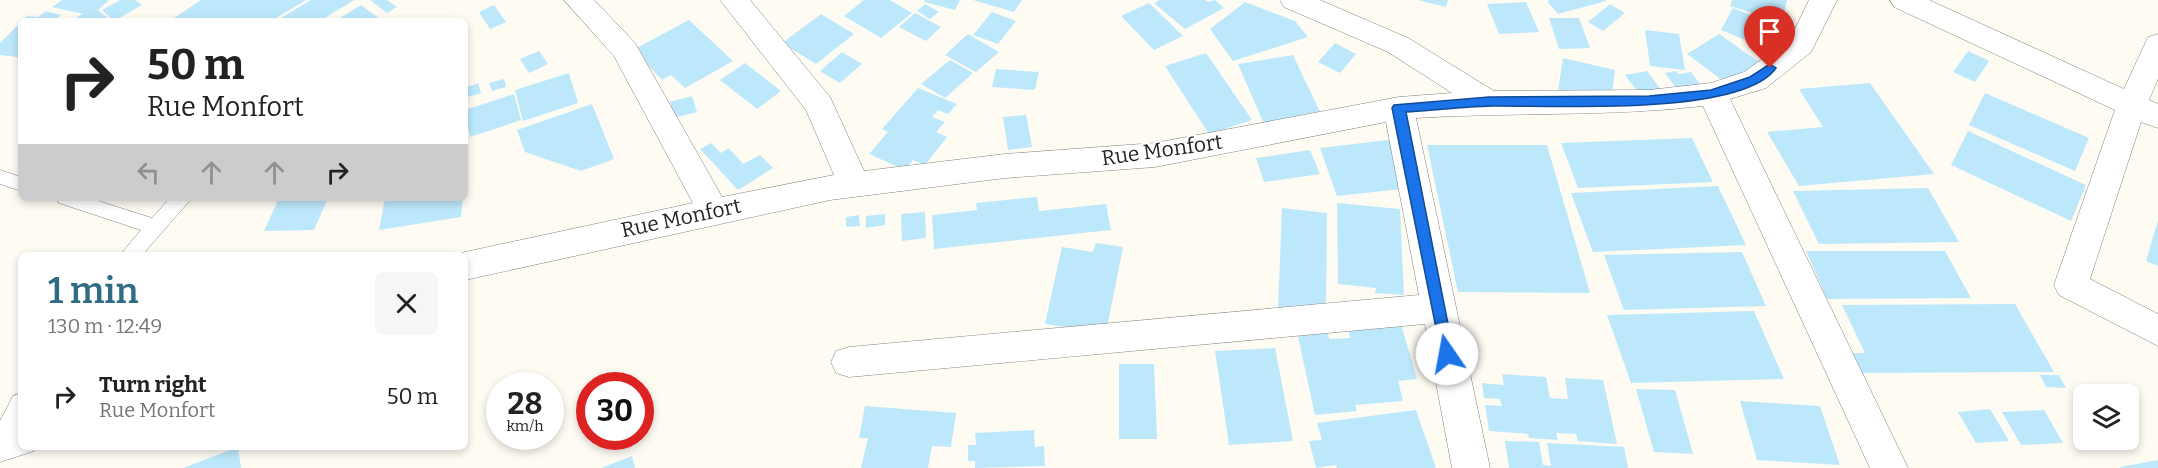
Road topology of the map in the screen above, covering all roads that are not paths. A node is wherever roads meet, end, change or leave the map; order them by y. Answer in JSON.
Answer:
{"nodes":[{"id":1,"x":578,"y":0,"type":"edge"},
{"id":2,"x":734,"y":0,"type":"edge"},
{"id":3,"x":1294,"y":0,"type":"edge"},
{"id":4,"x":1904,"y":0,"type":"edge"},
{"id":5,"x":1819,"y":2,"type":"edge"},
{"id":6,"x":2158,"y":44,"type":"edge"},
{"id":7,"x":1712,"y":94,"type":"junction"},
{"id":8,"x":1489,"y":102,"type":"junction"},
{"id":9,"x":1399,"y":108,"type":"junction"},
{"id":10,"x":2145,"y":111,"type":"edge"},
{"id":11,"x":0,"y":177,"type":"edge"},
{"id":12,"x":18,"y":183,"type":"edge"},
{"id":13,"x":854,"y":184,"type":"junction"},
{"id":14,"x":75,"y":201,"type":"edge"},
{"id":15,"x":179,"y":201,"type":"edge"},
{"id":16,"x":714,"y":211,"type":"junction"},
{"id":17,"x":156,"y":227,"type":"junction"},
{"id":18,"x":133,"y":252,"type":"edge"},
{"id":19,"x":468,"y":265,"type":"edge"},
{"id":20,"x":1437,"y":308,"type":"junction"},
{"id":21,"x":2158,"y":331,"type":"edge"},
{"id":22,"x":849,"y":362,"type":"dead end"},
{"id":23,"x":18,"y":409,"type":"edge"},
{"id":24,"x":18,"y":440,"type":"edge"},
{"id":25,"x":0,"y":444,"type":"edge"},
{"id":26,"x":1471,"y":468,"type":"edge"},
{"id":27,"x":1890,"y":468,"type":"edge"}],
"edges":[{"from":1,"to":16,"type":"street"},
{"from":2,"to":13,"type":"street"},
{"from":3,"to":8,"type":"street"},
{"from":4,"to":10,"type":"street"},
{"from":5,"to":7,"type":"street","name":"Rue Monfort"},
{"from":6,"to":10,"type":"street"},
{"from":7,"to":8,"type":"street","name":"Rue Monfort"},
{"from":7,"to":27,"type":"street"},
{"from":8,"to":9,"type":"street","name":"Rue Monfort"},
{"from":9,"to":13,"type":"street","name":"Rue Monfort"},
{"from":9,"to":20,"type":"street"},
{"from":10,"to":21,"type":"street"},
{"from":11,"to":12,"type":"lane"},
{"from":13,"to":16,"type":"street","name":"Rue Monfort"},
{"from":14,"to":17,"type":"lane"},
{"from":15,"to":17,"type":"lane"},
{"from":16,"to":19,"type":"street","name":"Rue Monfort"},
{"from":17,"to":18,"type":"lane"},
{"from":20,"to":22,"type":"street"},
{"from":20,"to":26,"type":"street"},
{"from":23,"to":25,"type":"lane"},
{"from":24,"to":25,"type":"street"}]}
